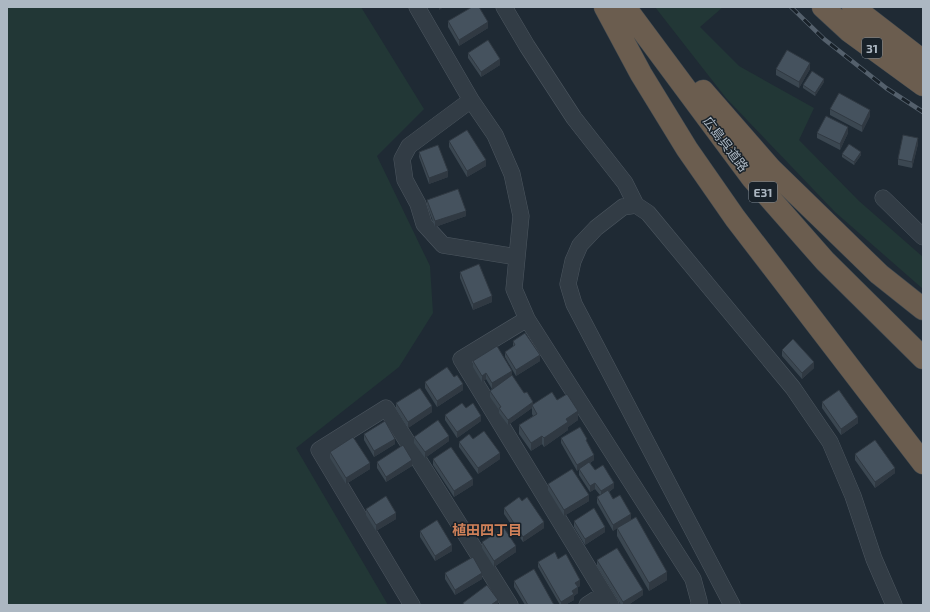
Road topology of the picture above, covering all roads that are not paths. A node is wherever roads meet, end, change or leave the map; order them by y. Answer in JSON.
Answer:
{"nodes":[{"id":1,"x":417,"y":7,"type":"edge"},
{"id":2,"x":504,"y":7,"type":"edge"},
{"id":3,"x":605,"y":7,"type":"edge"},
{"id":4,"x":626,"y":7,"type":"edge"},
{"id":5,"x":823,"y":7,"type":"edge"},
{"id":6,"x":853,"y":7,"type":"edge"},
{"id":7,"x":923,"y":61,"type":"edge"},
{"id":8,"x":923,"y":85,"type":"edge"},
{"id":9,"x":471,"y":100,"type":"junction"},
{"id":10,"x":883,"y":198,"type":"dead end"},
{"id":11,"x":636,"y":205,"type":"junction"},
{"id":12,"x":923,"y":237,"type":"edge"},
{"id":13,"x":517,"y":257,"type":"junction"},
{"id":14,"x":923,"y":310,"type":"edge"},
{"id":15,"x":527,"y":319,"type":"junction"},
{"id":16,"x":923,"y":358,"type":"edge"},
{"id":17,"x":923,"y":463,"type":"edge"},
{"id":18,"x":607,"y":600,"type":"edge"},
{"id":19,"x":412,"y":605,"type":"edge"},
{"id":20,"x":510,"y":605,"type":"edge"},
{"id":21,"x":587,"y":605,"type":"edge"},
{"id":22,"x":698,"y":605,"type":"edge"},
{"id":23,"x":732,"y":605,"type":"edge"},
{"id":24,"x":894,"y":605,"type":"edge"}],
"edges":[{"from":1,"to":9,"type":"street"},
{"from":2,"to":11,"type":"street"},
{"from":3,"to":17,"type":"highway"},
{"from":4,"to":14,"type":"highway"},
{"from":4,"to":16,"type":"highway","name":"広島呉道路","number":"E31"},
{"from":5,"to":8,"type":"highway","number":"31"},
{"from":6,"to":7,"type":"highway","number":"31"},
{"from":9,"to":13,"type":"street"},
{"from":9,"to":13,"type":"street"},
{"from":10,"to":12,"type":"street"},
{"from":11,"to":23,"type":"street"},
{"from":11,"to":24,"type":"street"},
{"from":13,"to":15,"type":"street"},
{"from":15,"to":18,"type":"street"},
{"from":15,"to":22,"type":"street"},
{"from":18,"to":21,"type":"street"},
{"from":19,"to":20,"type":"street"}]}
